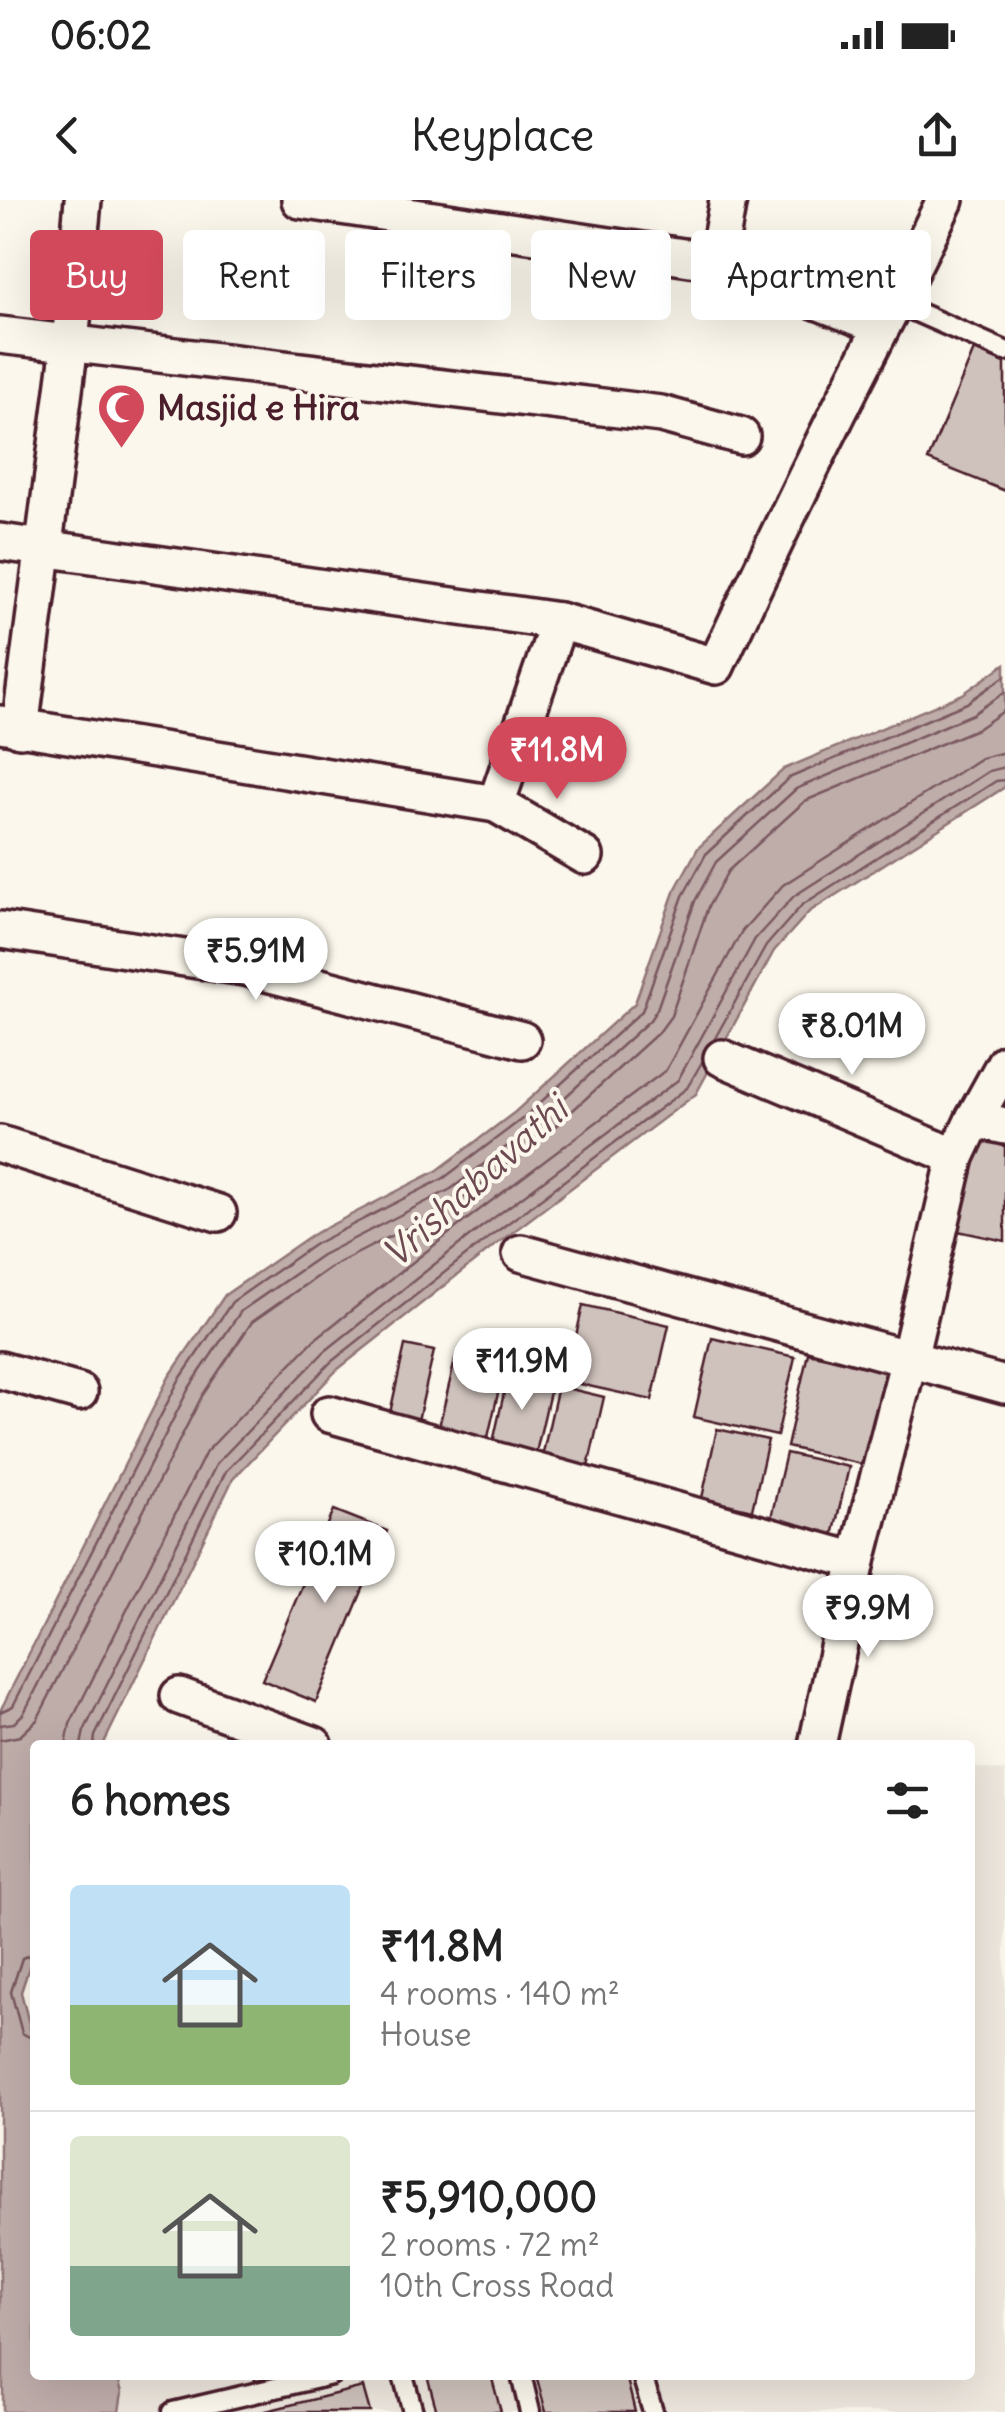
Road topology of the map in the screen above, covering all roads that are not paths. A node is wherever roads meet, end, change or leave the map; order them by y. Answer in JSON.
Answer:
{"nodes":[{"id":1,"x":83,"y":200,"type":"edge"},
{"id":2,"x":300,"y":200,"type":"edge"},
{"id":3,"x":728,"y":200,"type":"edge"},
{"id":4,"x":944,"y":200,"type":"edge"},
{"id":5,"x":723,"y":230,"type":"edge"},
{"id":6,"x":930,"y":230,"type":"edge"},
{"id":7,"x":691,"y":258,"type":"edge"},
{"id":8,"x":886,"y":320,"type":"edge"},
{"id":9,"x":908,"y":320,"type":"edge"},
{"id":10,"x":0,"y":335,"type":"edge"},
{"id":11,"x":70,"y":344,"type":"junction"},
{"id":12,"x":1005,"y":351,"type":"edge"},
{"id":13,"x":741,"y":436,"type":"dead end"},
{"id":14,"x":0,"y":542,"type":"edge"},
{"id":15,"x":44,"y":550,"type":"junction"},
{"id":16,"x":559,"y":621,"type":"junction"},
{"id":17,"x":10,"y":727,"type":"edge"},
{"id":18,"x":496,"y":804,"type":"junction"},
{"id":19,"x":585,"y":856,"type":"dead end"},
{"id":20,"x":0,"y":930,"type":"edge"},
{"id":21,"x":522,"y":1040,"type":"dead end"},
{"id":22,"x":722,"y":1058,"type":"dead end"},
{"id":23,"x":1005,"y":1063,"type":"edge"},
{"id":24,"x":989,"y":1122,"type":"edge"},
{"id":25,"x":0,"y":1144,"type":"edge"},
{"id":26,"x":956,"y":1157,"type":"junction"},
{"id":27,"x":218,"y":1213,"type":"dead end"},
{"id":28,"x":521,"y":1253,"type":"dead end"},
{"id":29,"x":910,"y":1359,"type":"junction"},
{"id":30,"x":0,"y":1370,"type":"edge"},
{"id":31,"x":1005,"y":1384,"type":"edge"},
{"id":32,"x":79,"y":1392,"type":"dead end"},
{"id":33,"x":328,"y":1414,"type":"dead end"},
{"id":34,"x":856,"y":1562,"type":"junction"},
{"id":35,"x":180,"y":1696,"type":"dead end"},
{"id":36,"x":300,"y":1740,"type":"edge"},
{"id":37,"x":818,"y":1740,"type":"edge"},
{"id":38,"x":310,"y":2380,"type":"edge"},
{"id":39,"x":404,"y":2380,"type":"edge"},
{"id":40,"x":522,"y":2380,"type":"edge"},
{"id":41,"x":643,"y":2380,"type":"edge"},
{"id":42,"x":174,"y":2412,"type":"edge"},
{"id":43,"x":412,"y":2412,"type":"edge"},
{"id":44,"x":530,"y":2412,"type":"edge"},
{"id":45,"x":653,"y":2412,"type":"edge"}],
"edges":[{"from":1,"to":11,"type":"street"},
{"from":2,"to":7,"type":"street"},
{"from":3,"to":5,"type":"street"},
{"from":4,"to":6,"type":"street"},
{"from":8,"to":16,"type":"street"},
{"from":9,"to":12,"type":"lane"},
{"from":10,"to":11,"type":"street"},
{"from":11,"to":13,"type":"street"},
{"from":11,"to":15,"type":"street"},
{"from":14,"to":15,"type":"street"},
{"from":15,"to":16,"type":"street"},
{"from":15,"to":17,"type":"street"},
{"from":16,"to":18,"type":"street"},
{"from":17,"to":18,"type":"street"},
{"from":18,"to":19,"type":"street"},
{"from":20,"to":21,"type":"street"},
{"from":22,"to":26,"type":"street"},
{"from":23,"to":24,"type":"street"},
{"from":24,"to":26,"type":"street"},
{"from":25,"to":27,"type":"street"},
{"from":26,"to":29,"type":"street"},
{"from":28,"to":29,"type":"street"},
{"from":29,"to":31,"type":"street"},
{"from":29,"to":34,"type":"street"},
{"from":30,"to":32,"type":"street"},
{"from":33,"to":34,"type":"street"},
{"from":34,"to":37,"type":"street"},
{"from":35,"to":36,"type":"street"},
{"from":38,"to":42,"type":"lane"},
{"from":39,"to":43,"type":"lane"},
{"from":40,"to":44,"type":"lane"},
{"from":41,"to":45,"type":"lane"}]}
